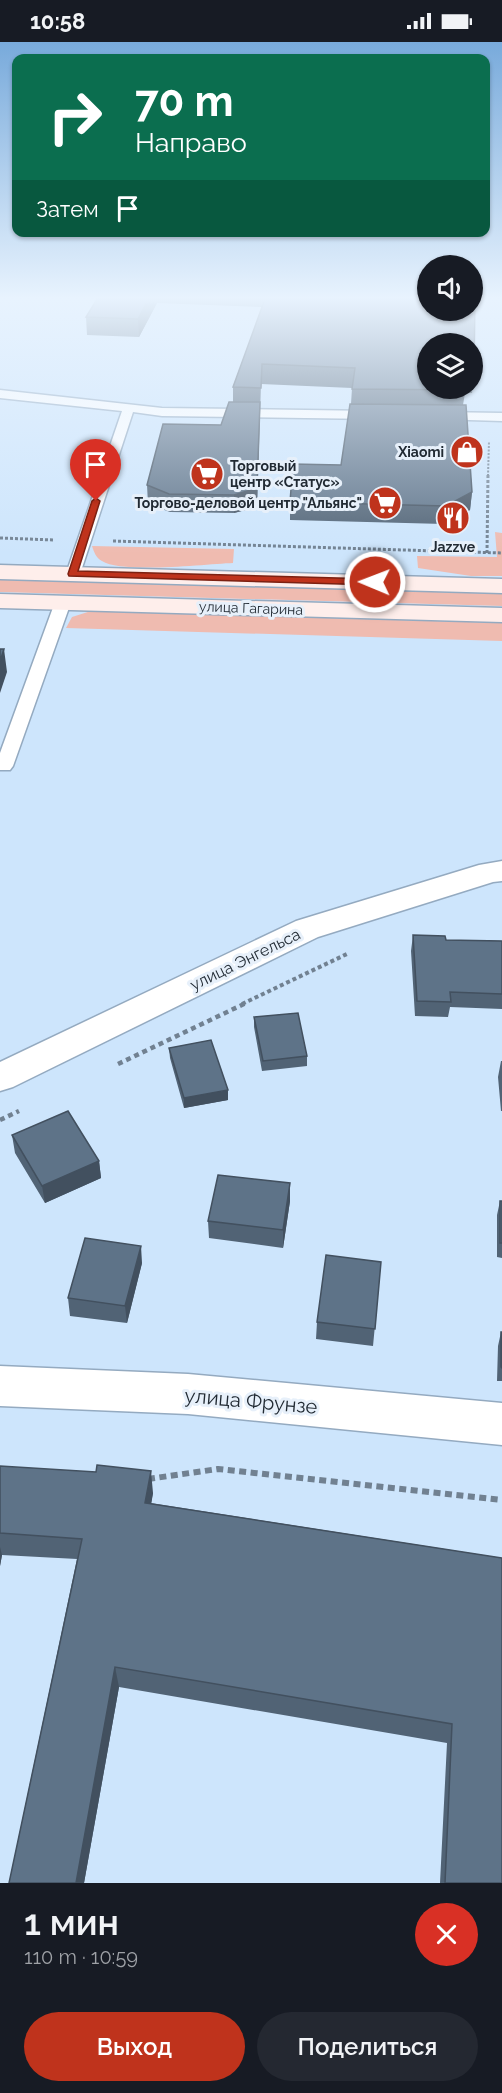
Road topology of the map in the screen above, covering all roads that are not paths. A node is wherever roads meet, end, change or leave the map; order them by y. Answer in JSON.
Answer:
{"nodes":[{"id":1,"x":0,"y":394,"type":"edge"},
{"id":2,"x":128,"y":410,"type":"junction"},
{"id":3,"x":384,"y":416,"type":"edge"},
{"id":4,"x":431,"y":416,"type":"edge"},
{"id":5,"x":496,"y":417,"type":"edge"},
{"id":6,"x":0,"y":572,"type":"edge"},
{"id":7,"x":73,"y":574,"type":"junction"},
{"id":8,"x":502,"y":586,"type":"edge"},
{"id":9,"x":0,"y":601,"type":"edge"},
{"id":10,"x":63,"y":602,"type":"junction"},
{"id":11,"x":502,"y":615,"type":"edge"},
{"id":12,"x":4,"y":766,"type":"dead end"},
{"id":13,"x":502,"y":871,"type":"edge"},
{"id":14,"x":0,"y":1078,"type":"edge"},
{"id":15,"x":0,"y":1386,"type":"edge"},
{"id":16,"x":502,"y":1424,"type":"edge"}],
"edges":[{"from":1,"to":2,"type":"lane"},
{"from":2,"to":3,"type":"lane"},
{"from":2,"to":7,"type":"lane"},
{"from":4,"to":5,"type":"lane"},
{"from":6,"to":7,"type":"main road","name":"улица Гагарина"},
{"from":7,"to":8,"type":"main road","name":"улица Гагарина"},
{"from":9,"to":10,"type":"main road","name":"улица Гагарина"},
{"from":10,"to":11,"type":"main road","name":"улица Гагарина"},
{"from":10,"to":12,"type":"lane"},
{"from":13,"to":14,"type":"street","name":"улица Энгельса"},
{"from":15,"to":16,"type":"street","name":"улица Фрунзе"}]}
